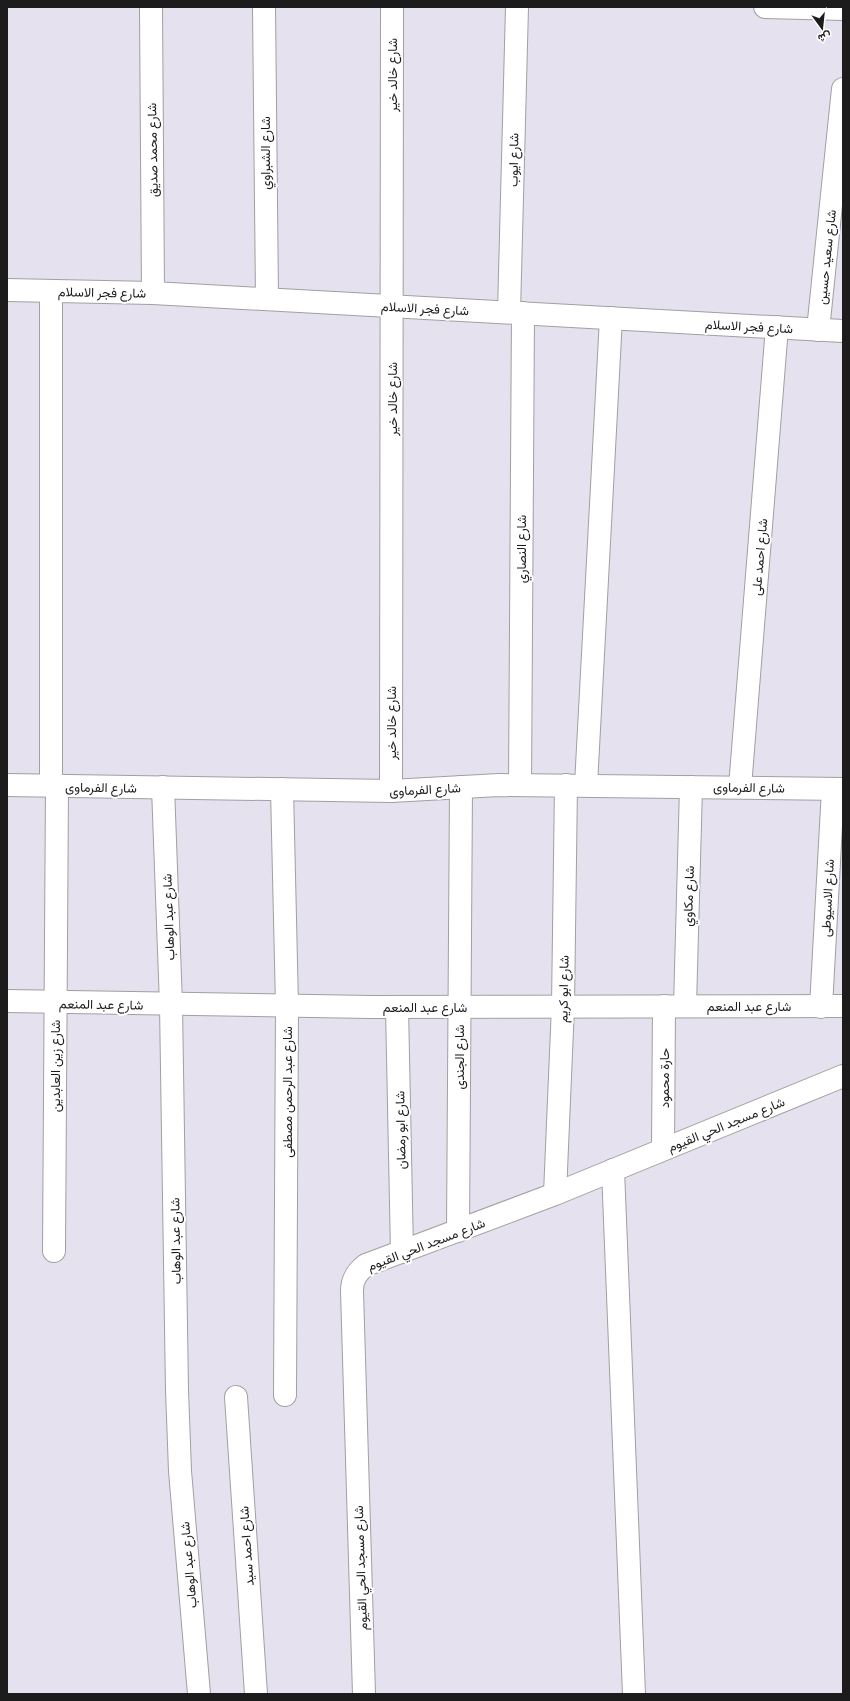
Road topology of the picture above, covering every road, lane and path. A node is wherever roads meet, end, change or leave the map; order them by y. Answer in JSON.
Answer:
{"nodes":[{"id":1,"x":151,"y":7,"type":"edge"},
{"id":2,"x":264,"y":7,"type":"edge"},
{"id":3,"x":392,"y":7,"type":"edge"},
{"id":4,"x":517,"y":7,"type":"edge"},
{"id":5,"x":765,"y":7,"type":"edge"},
{"id":6,"x":843,"y":9,"type":"edge"},
{"id":7,"x":843,"y":89,"type":"edge"},
{"id":8,"x":7,"y":290,"type":"edge"},
{"id":9,"x":51,"y":291,"type":"junction"},
{"id":10,"x":154,"y":293,"type":"junction"},
{"id":11,"x":266,"y":299,"type":"junction"},
{"id":12,"x":392,"y":306,"type":"junction"},
{"id":13,"x":516,"y":313,"type":"junction"},
{"id":14,"x":611,"y":318,"type":"junction"},
{"id":15,"x":777,"y":328,"type":"junction"},
{"id":16,"x":818,"y":330,"type":"junction"},
{"id":17,"x":843,"y":331,"type":"edge"},
{"id":18,"x":7,"y":785,"type":"edge"},
{"id":19,"x":520,"y":785,"type":"junction"},
{"id":20,"x":576,"y":785,"type":"junction"},
{"id":21,"x":54,"y":786,"type":"junction"},
{"id":22,"x":461,"y":787,"type":"junction"},
{"id":23,"x":691,"y":787,"type":"junction"},
{"id":24,"x":740,"y":787,"type":"junction"},
{"id":25,"x":163,"y":788,"type":"junction"},
{"id":26,"x":282,"y":789,"type":"junction"},
{"id":27,"x":838,"y":789,"type":"edge"},
{"id":28,"x":391,"y":791,"type":"junction"},
{"id":29,"x":7,"y":1002,"type":"edge"},
{"id":30,"x":56,"y":1003,"type":"junction"},
{"id":31,"x":171,"y":1005,"type":"junction"},
{"id":32,"x":287,"y":1006,"type":"junction"},
{"id":33,"x":563,"y":1006,"type":"junction"},
{"id":34,"x":674,"y":1006,"type":"junction"},
{"id":35,"x":821,"y":1006,"type":"junction"},
{"id":36,"x":843,"y":1006,"type":"edge"},
{"id":37,"x":398,"y":1007,"type":"junction"},
{"id":38,"x":459,"y":1007,"type":"junction"},
{"id":39,"x":843,"y":1076,"type":"edge"},
{"id":40,"x":663,"y":1150,"type":"junction"},
{"id":41,"x":613,"y":1170,"type":"junction"},
{"id":42,"x":555,"y":1194,"type":"junction"},
{"id":43,"x":458,"y":1231,"type":"junction"},
{"id":44,"x":54,"y":1251,"type":"dead end"},
{"id":45,"x":402,"y":1252,"type":"junction"},
{"id":46,"x":285,"y":1395,"type":"dead end"},
{"id":47,"x":236,"y":1397,"type":"dead end"},
{"id":48,"x":199,"y":1694,"type":"edge"},
{"id":49,"x":256,"y":1694,"type":"edge"},
{"id":50,"x":364,"y":1694,"type":"edge"},
{"id":51,"x":634,"y":1694,"type":"edge"}],
"edges":[{"from":1,"to":10,"type":"street","name":"شارع محمد صديق"},
{"from":2,"to":11,"type":"street","name":"شارع الشبراوي"},
{"from":3,"to":12,"type":"street","name":"شارع خالد خير"},
{"from":4,"to":13,"type":"street","name":"شارع ايوب"},
{"from":5,"to":6,"type":"street"},
{"from":7,"to":16,"type":"street","name":"شارع سعيد حسين"},
{"from":8,"to":9,"type":"street","name":"شارع فجر الاسلام"},
{"from":9,"to":10,"type":"street","name":"شارع فجر الاسلام"},
{"from":9,"to":21,"type":"street","name":"شارع زين العابدين"},
{"from":10,"to":11,"type":"street","name":"شارع فجر الاسلام"},
{"from":11,"to":12,"type":"street","name":"شارع فجر الاسلام"},
{"from":12,"to":13,"type":"street","name":"شارع فجر الاسلام"},
{"from":12,"to":28,"type":"street","name":"شارع خالد خير"},
{"from":13,"to":14,"type":"street","name":"شارع فجر الاسلام"},
{"from":13,"to":19,"type":"street","name":"شارع النصاري"},
{"from":14,"to":15,"type":"street","name":"شارع فجر الاسلام"},
{"from":14,"to":20,"type":"street","name":"شارع ابو كريم"},
{"from":15,"to":16,"type":"street","name":"شارع فجر الاسلام"},
{"from":15,"to":24,"type":"street","name":"شارع احمد على"},
{"from":16,"to":17,"type":"street","name":"شارع فجر الاسلام"},
{"from":18,"to":21,"type":"street","name":"شارع الفرماوى"},
{"from":19,"to":20,"type":"street","name":"شارع الفرماوى"},
{"from":19,"to":22,"type":"street","name":"شارع الفرماوى"},
{"from":20,"to":23,"type":"street","name":"شارع الفرماوى"},
{"from":20,"to":33,"type":"street","name":"شارع ابو كريم"},
{"from":21,"to":25,"type":"street","name":"شارع الفرماوى"},
{"from":21,"to":30,"type":"street","name":"شارع زين العابدين"},
{"from":22,"to":28,"type":"street","name":"شارع الفرماوى"},
{"from":22,"to":38,"type":"street","name":"شارع الجندى"},
{"from":23,"to":24,"type":"street","name":"شارع الفرماوى"},
{"from":23,"to":34,"type":"street","name":"شارع مكاوي"},
{"from":24,"to":27,"type":"street","name":"شارع الفرماوى"},
{"from":25,"to":26,"type":"street","name":"شارع الفرماوى"},
{"from":25,"to":31,"type":"street","name":"شارع عبد الوهاب"},
{"from":26,"to":28,"type":"street","name":"شارع الفرماوى"},
{"from":26,"to":32,"type":"street","name":"شارع عبد الرحمن مصطفى"},
{"from":27,"to":35,"type":"street","name":"شارع الاسيوطى"},
{"from":29,"to":30,"type":"street","name":"شارع عبد المنعم"},
{"from":30,"to":31,"type":"street","name":"شارع عبد المنعم"},
{"from":30,"to":44,"type":"street","name":"شارع زين العابدين"},
{"from":31,"to":32,"type":"street","name":"شارع عبد المنعم"},
{"from":31,"to":48,"type":"street","name":"شارع عبد الوهاب"},
{"from":32,"to":37,"type":"street","name":"شارع عبد المنعم"},
{"from":32,"to":46,"type":"street","name":"شارع عبد الرحمن مصطفى"},
{"from":33,"to":34,"type":"street","name":"شارع عبد المنعم"},
{"from":33,"to":38,"type":"street","name":"شارع عبد المنعم"},
{"from":33,"to":42,"type":"street","name":"شارع ابو كريم"},
{"from":34,"to":35,"type":"street","name":"شارع عبد المنعم"},
{"from":34,"to":40,"type":"street","name":"حارة محمود"},
{"from":35,"to":36,"type":"street","name":"شارع عبد المنعم"},
{"from":37,"to":38,"type":"street","name":"شارع عبد المنعم"},
{"from":37,"to":45,"type":"street","name":"شارع ابو رمضان"},
{"from":38,"to":43,"type":"street","name":"شارع الجندى"},
{"from":39,"to":40,"type":"street","name":"شارع مسجد الحي القيوم"},
{"from":40,"to":41,"type":"street","name":"شارع مسجد الحي القيوم"},
{"from":41,"to":42,"type":"street","name":"شارع مسجد الحي القيوم"},
{"from":41,"to":51,"type":"street"},
{"from":42,"to":43,"type":"street","name":"شارع مسجد الحي القيوم"},
{"from":43,"to":45,"type":"street","name":"شارع مسجد الحي القيوم"},
{"from":45,"to":50,"type":"street","name":"شارع مسجد الحي القيوم"},
{"from":47,"to":49,"type":"street","name":"شارع احمد سيد"}]}
